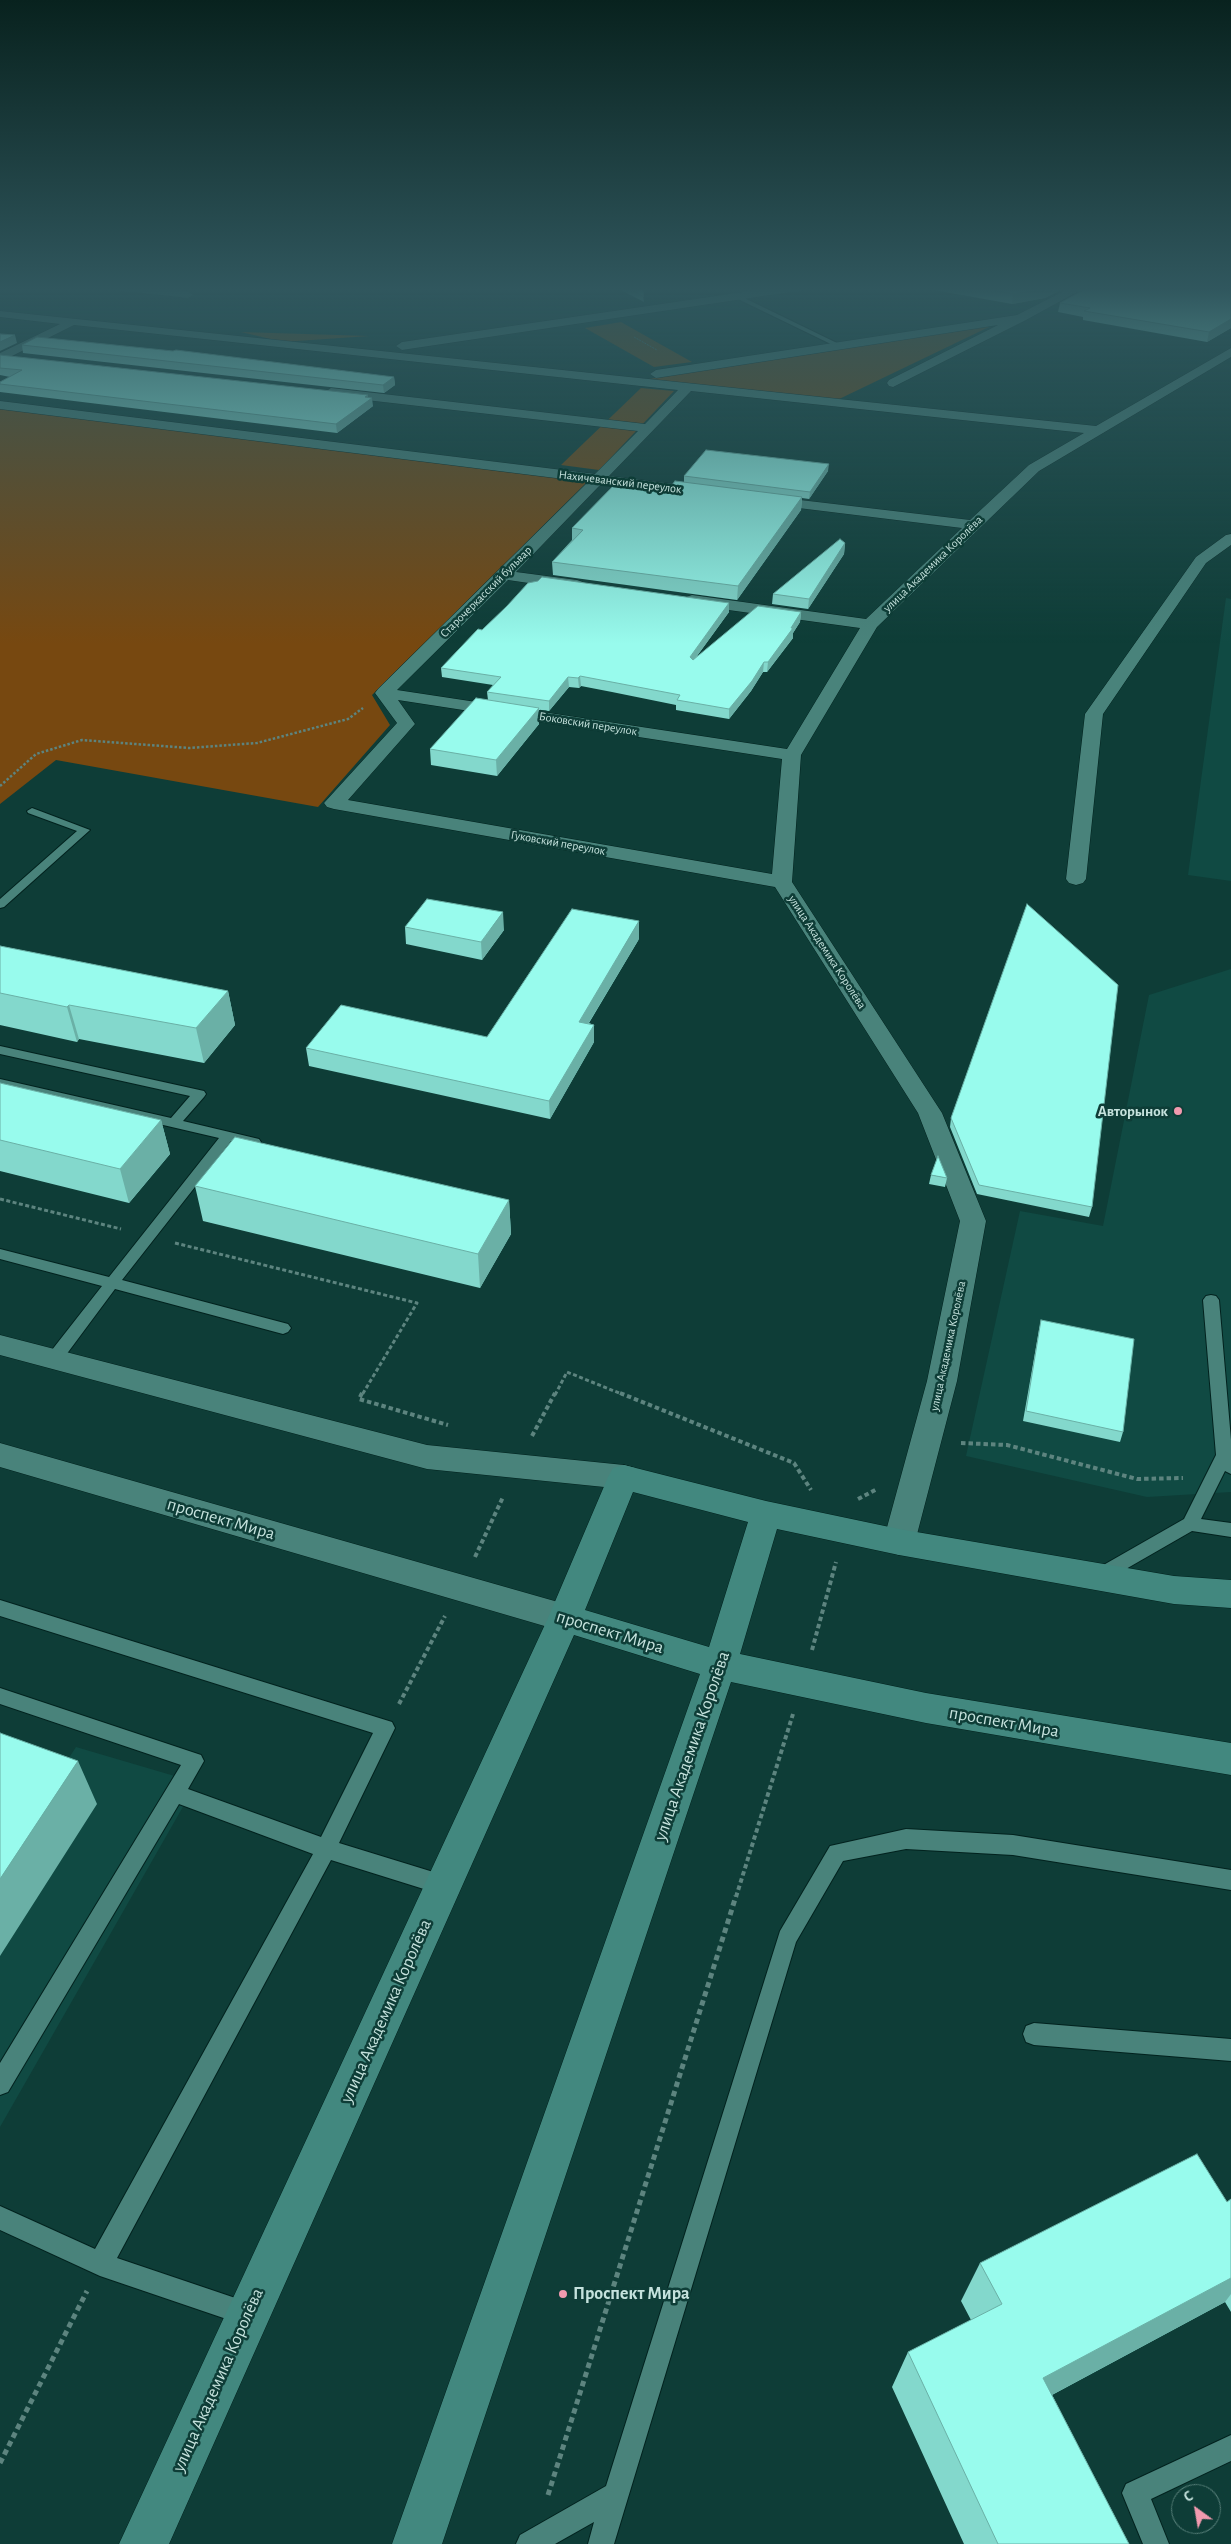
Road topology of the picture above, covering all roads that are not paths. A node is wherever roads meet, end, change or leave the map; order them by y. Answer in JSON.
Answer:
{"nodes":[{"id":1,"x":6,"y":406,"type":"edge"},
{"id":2,"x":451,"y":406,"type":"edge"},
{"id":3,"x":670,"y":406,"type":"edge"},
{"id":4,"x":865,"y":406,"type":"edge"},
{"id":5,"x":1137,"y":406,"type":"edge"},
{"id":6,"x":649,"y":428,"type":"junction"},
{"id":7,"x":1095,"y":430,"type":"junction"},
{"id":8,"x":599,"y":479,"type":"junction"},
{"id":9,"x":717,"y":494,"type":"edge"},
{"id":10,"x":756,"y":498,"type":"edge"},
{"id":11,"x":972,"y":525,"type":"junction"},
{"id":12,"x":1231,"y":538,"type":"edge"},
{"id":13,"x":504,"y":575,"type":"junction"},
{"id":14,"x":593,"y":587,"type":"edge"},
{"id":15,"x":672,"y":598,"type":"edge"},
{"id":16,"x":870,"y":624,"type":"junction"},
{"id":17,"x":384,"y":693,"type":"junction"},
{"id":18,"x":792,"y":755,"type":"junction"},
{"id":19,"x":32,"y":811,"type":"dead end"},
{"id":20,"x":1076,"y":879,"type":"dead end"},
{"id":21,"x":782,"y":882,"type":"junction"},
{"id":22,"x":0,"y":905,"type":"edge"},
{"id":23,"x":0,"y":1050,"type":"edge"},
{"id":24,"x":0,"y":1083,"type":"edge"},
{"id":25,"x":174,"y":1123,"type":"junction"},
{"id":26,"x":228,"y":1136,"type":"junction"},
{"id":27,"x":267,"y":1145,"type":"edge"},
{"id":28,"x":0,"y":1254,"type":"edge"},
{"id":29,"x":112,"y":1283,"type":"junction"},
{"id":30,"x":1211,"y":1300,"type":"dead end"},
{"id":31,"x":283,"y":1328,"type":"dead end"},
{"id":32,"x":0,"y":1344,"type":"edge"},
{"id":33,"x":54,"y":1359,"type":"junction"},
{"id":34,"x":0,"y":1455,"type":"edge"},
{"id":35,"x":1227,"y":1461,"type":"edge"},
{"id":36,"x":624,"y":1477,"type":"junction"},
{"id":37,"x":766,"y":1514,"type":"junction"},
{"id":38,"x":1190,"y":1524,"type":"junction"},
{"id":39,"x":1231,"y":1530,"type":"edge"},
{"id":40,"x":899,"y":1542,"type":"junction"},
{"id":41,"x":1098,"y":1577,"type":"junction"},
{"id":42,"x":1231,"y":1594,"type":"edge"},
{"id":43,"x":0,"y":1608,"type":"edge"},
{"id":44,"x":564,"y":1618,"type":"junction"},
{"id":45,"x":720,"y":1665,"type":"junction"},
{"id":46,"x":0,"y":1696,"type":"edge"},
{"id":47,"x":1231,"y":1759,"type":"edge"},
{"id":48,"x":175,"y":1794,"type":"junction"},
{"id":49,"x":326,"y":1849,"type":"junction"},
{"id":50,"x":1231,"y":1880,"type":"edge"},
{"id":51,"x":443,"y":1885,"type":"junction"},
{"id":52,"x":1034,"y":2034,"type":"dead end"},
{"id":53,"x":1231,"y":2050,"type":"edge"},
{"id":54,"x":0,"y":2084,"type":"edge"},
{"id":55,"x":0,"y":2218,"type":"edge"},
{"id":56,"x":100,"y":2264,"type":"junction"},
{"id":57,"x":248,"y":2315,"type":"junction"},
{"id":58,"x":1231,"y":2448,"type":"edge"},
{"id":59,"x":616,"y":2495,"type":"junction"},
{"id":60,"x":531,"y":2542,"type":"edge"},
{"id":61,"x":144,"y":2544,"type":"edge"},
{"id":62,"x":417,"y":2544,"type":"edge"},
{"id":63,"x":601,"y":2544,"type":"edge"},
{"id":64,"x":1156,"y":2544,"type":"edge"}],
"edges":[{"from":1,"to":8,"type":"street","name":"Нахичеванский переулок"},
{"from":2,"to":6,"type":"street"},
{"from":3,"to":6,"type":"street","name":"Старочеркасский бульвар"},
{"from":4,"to":7,"type":"street"},
{"from":5,"to":7,"type":"street","name":"улица Академика Королёва"},
{"from":6,"to":8,"type":"street","name":"Старочеркасский бульвар"},
{"from":7,"to":11,"type":"street","name":"улица Академика Королёва"},
{"from":8,"to":9,"type":"street","name":"Нахичеванский переулок"},
{"from":8,"to":13,"type":"street","name":"Старочеркасский бульвар"},
{"from":10,"to":11,"type":"street"},
{"from":11,"to":16,"type":"street","name":"улица Академика Королёва"},
{"from":12,"to":20,"type":"street"},
{"from":13,"to":14,"type":"street"},
{"from":13,"to":17,"type":"street","name":"Старочеркасский бульвар"},
{"from":15,"to":16,"type":"street"},
{"from":16,"to":18,"type":"street","name":"улица Академика Королёва"},
{"from":17,"to":18,"type":"street","name":"Боковский переулок"},
{"from":17,"to":21,"type":"street","name":"Гуковский переулок"},
{"from":18,"to":21,"type":"street","name":"улица Академика Королёва"},
{"from":19,"to":22,"type":"lane"},
{"from":21,"to":40,"type":"street","name":"улица Академика Королёва"},
{"from":23,"to":25,"type":"lane"},
{"from":24,"to":25,"type":"lane"},
{"from":25,"to":26,"type":"lane"},
{"from":26,"to":27,"type":"lane"},
{"from":26,"to":29,"type":"lane"},
{"from":28,"to":29,"type":"lane"},
{"from":29,"to":31,"type":"lane"},
{"from":29,"to":33,"type":"lane"},
{"from":30,"to":35,"type":"lane"},
{"from":32,"to":33,"type":"street"},
{"from":33,"to":36,"type":"street"},
{"from":34,"to":44,"type":"street","name":"проспект Мира"},
{"from":35,"to":38,"type":"lane"},
{"from":36,"to":37,"type":"main road"},
{"from":36,"to":44,"type":"main road","name":"улица Академика Королёва"},
{"from":37,"to":40,"type":"main road"},
{"from":37,"to":45,"type":"main road","name":"улица Академика Королёва"},
{"from":38,"to":39,"type":"lane"},
{"from":38,"to":41,"type":"lane"},
{"from":40,"to":41,"type":"main road"},
{"from":41,"to":42,"type":"main road"},
{"from":43,"to":49,"type":"lane"},
{"from":44,"to":45,"type":"main road","name":"проспект Мира"},
{"from":44,"to":51,"type":"main road","name":"улица Академика Королёва"},
{"from":45,"to":47,"type":"main road","name":"проспект Мира"},
{"from":45,"to":62,"type":"main road","name":"улица Академика Королёва"},
{"from":46,"to":48,"type":"lane"},
{"from":48,"to":49,"type":"lane"},
{"from":48,"to":54,"type":"lane"},
{"from":49,"to":51,"type":"lane"},
{"from":49,"to":56,"type":"lane"},
{"from":50,"to":59,"type":"lane"},
{"from":51,"to":57,"type":"main road","name":"улица Академика Королёва"},
{"from":52,"to":53,"type":"lane"},
{"from":55,"to":56,"type":"lane"},
{"from":56,"to":57,"type":"lane"},
{"from":57,"to":61,"type":"main road","name":"улица Академика Королёва"},
{"from":58,"to":64,"type":"lane"},
{"from":59,"to":60,"type":"lane"},
{"from":59,"to":63,"type":"lane"}]}
